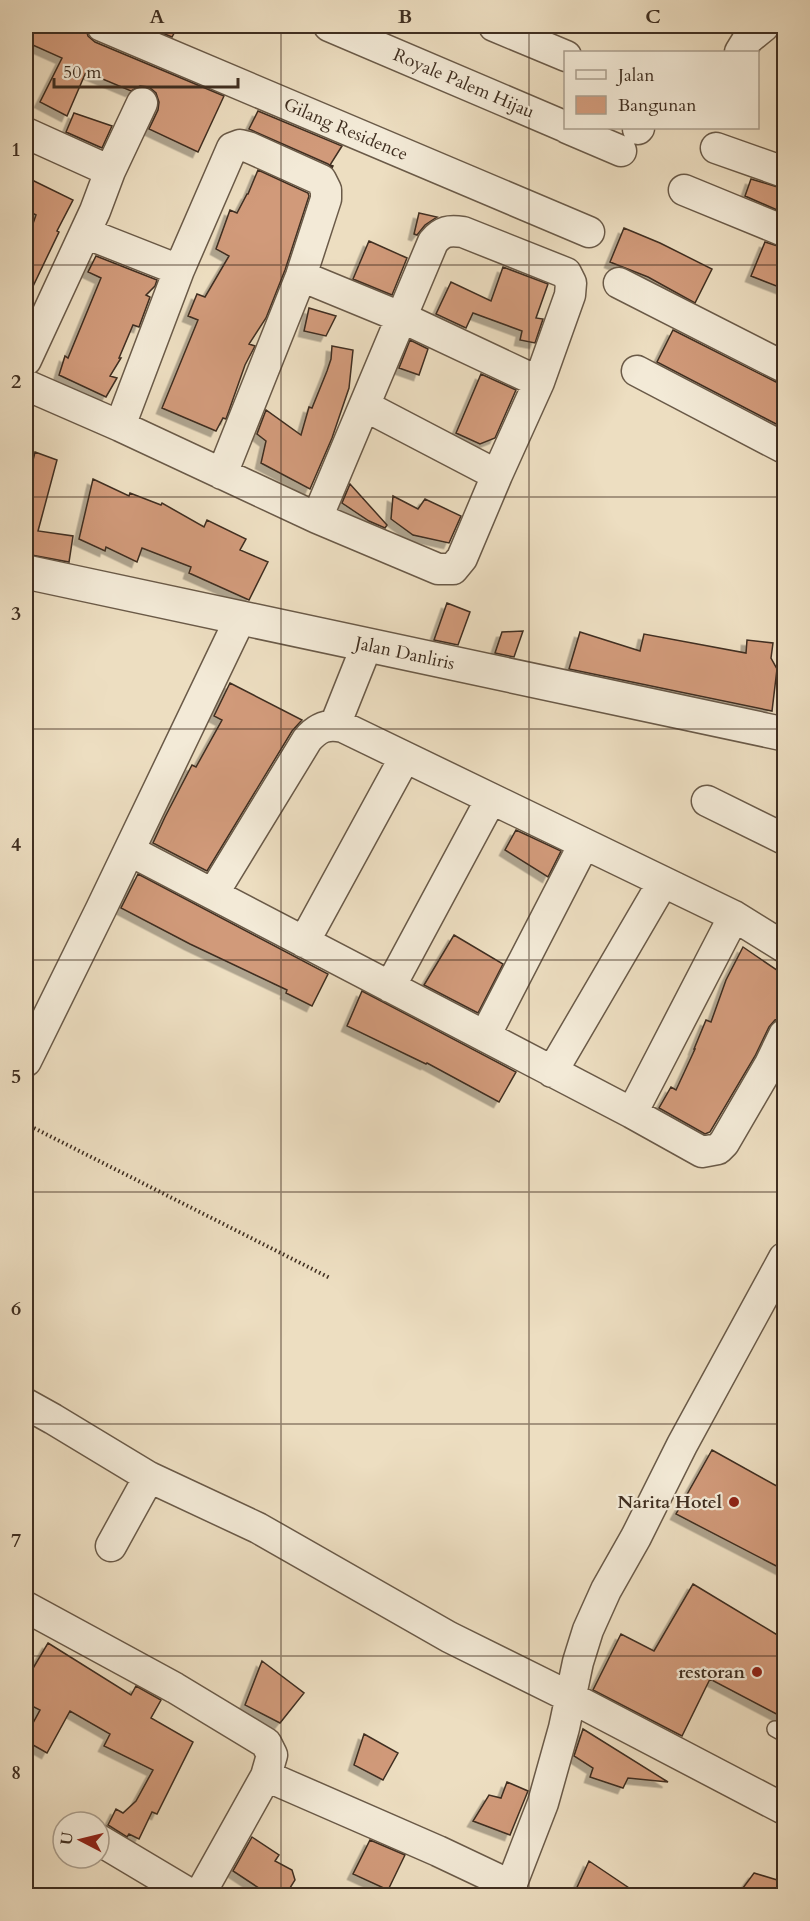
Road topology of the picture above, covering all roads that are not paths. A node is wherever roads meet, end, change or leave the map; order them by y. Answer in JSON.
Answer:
{"nodes":[{"id":1,"x":102,"y":26,"type":"edge"},
{"id":2,"x":329,"y":26,"type":"edge"},
{"id":3,"x":494,"y":26,"type":"edge"},
{"id":4,"x":764,"y":26,"type":"edge"},
{"id":5,"x":741,"y":51,"type":"edge"},
{"id":6,"x":564,"y":55,"type":"edge"},
{"id":7,"x":142,"y":103,"type":"dead end"},
{"id":8,"x":564,"y":126,"type":"edge"},
{"id":9,"x":581,"y":129,"type":"edge"},
{"id":10,"x":26,"y":133,"type":"edge"},
{"id":11,"x":633,"y":136,"type":"edge"},
{"id":12,"x":716,"y":147,"type":"dead end"},
{"id":13,"x":110,"y":171,"type":"junction"},
{"id":14,"x":784,"y":172,"type":"edge"},
{"id":15,"x":684,"y":190,"type":"dead end"},
{"id":16,"x":589,"y":231,"type":"dead end"},
{"id":17,"x":784,"y":231,"type":"edge"},
{"id":18,"x":85,"y":233,"type":"junction"},
{"id":19,"x":179,"y":270,"type":"junction"},
{"id":20,"x":301,"y":276,"type":"junction"},
{"id":21,"x":619,"y":283,"type":"dead end"},
{"id":22,"x":403,"y":318,"type":"junction"},
{"id":23,"x":26,"y":360,"type":"edge"},
{"id":24,"x":784,"y":366,"type":"edge"},
{"id":25,"x":638,"y":371,"type":"dead end"},
{"id":26,"x":539,"y":382,"type":"junction"},
{"id":27,"x":26,"y":385,"type":"edge"},
{"id":28,"x":365,"y":406,"type":"junction"},
{"id":29,"x":120,"y":426,"type":"junction"},
{"id":30,"x":784,"y":448,"type":"edge"},
{"id":31,"x":222,"y":474,"type":"junction"},
{"id":32,"x":497,"y":475,"type":"junction"},
{"id":33,"x":317,"y":518,"type":"junction"},
{"id":34,"x":26,"y":572,"type":"edge"},
{"id":35,"x":240,"y":619,"type":"junction"},
{"id":36,"x":367,"y":645,"type":"junction"},
{"id":37,"x":335,"y":725,"type":"junction"},
{"id":38,"x":784,"y":734,"type":"edge"},
{"id":39,"x":405,"y":757,"type":"junction"},
{"id":40,"x":491,"y":799,"type":"junction"},
{"id":41,"x":707,"y":801,"type":"dead end"},
{"id":42,"x":784,"y":839,"type":"edge"},
{"id":43,"x":584,"y":844,"type":"junction"},
{"id":44,"x":140,"y":856,"type":"dead end"},
{"id":45,"x":663,"y":882,"type":"junction"},
{"id":46,"x":213,"y":894,"type":"junction"},
{"id":47,"x":734,"y":916,"type":"junction"},
{"id":48,"x":304,"y":942,"type":"junction"},
{"id":49,"x":784,"y":946,"type":"edge"},
{"id":50,"x":390,"y":987,"type":"junction"},
{"id":51,"x":784,"y":1035,"type":"edge"},
{"id":52,"x":485,"y":1036,"type":"junction"},
{"id":53,"x":26,"y":1061,"type":"edge"},
{"id":54,"x":777,"y":1068,"type":"edge"},
{"id":55,"x":552,"y":1072,"type":"junction"},
{"id":56,"x":632,"y":1113,"type":"junction"},
{"id":57,"x":784,"y":1258,"type":"edge"},
{"id":58,"x":775,"y":1294,"type":"edge"},
{"id":59,"x":26,"y":1404,"type":"edge"},
{"id":60,"x":149,"y":1477,"type":"junction"},
{"id":61,"x":111,"y":1546,"type":"dead end"},
{"id":62,"x":26,"y":1607,"type":"edge"},
{"id":63,"x":570,"y":1697,"type":"junction"},
{"id":64,"x":266,"y":1776,"type":"junction"},
{"id":65,"x":784,"y":1809,"type":"edge"},
{"id":66,"x":111,"y":1847,"type":"edge"},
{"id":67,"x":509,"y":1891,"type":"edge"},
{"id":68,"x":193,"y":1896,"type":"edge"},
{"id":69,"x":199,"y":1896,"type":"edge"}],
"edges":[{"from":1,"to":16,"type":"street","name":"Gilang Residence"},
{"from":2,"to":8,"type":"street","name":"Royale Palem Hijau"},
{"from":3,"to":6,"type":"street"},
{"from":4,"to":5,"type":"street"},
{"from":7,"to":13,"type":"street"},
{"from":9,"to":11,"type":"street","name":"Royale Palem Hijau"},
{"from":10,"to":13,"type":"street"},
{"from":12,"to":14,"type":"street"},
{"from":13,"to":18,"type":"street"},
{"from":15,"to":17,"type":"street"},
{"from":18,"to":19,"type":"street"},
{"from":18,"to":23,"type":"street"},
{"from":19,"to":20,"type":"street"},
{"from":19,"to":29,"type":"street"},
{"from":20,"to":22,"type":"street"},
{"from":20,"to":31,"type":"street"},
{"from":21,"to":24,"type":"street"},
{"from":22,"to":26,"type":"street"},
{"from":22,"to":26,"type":"street"},
{"from":22,"to":28,"type":"street"},
{"from":25,"to":30,"type":"street"},
{"from":26,"to":32,"type":"street"},
{"from":27,"to":29,"type":"street"},
{"from":28,"to":32,"type":"street"},
{"from":28,"to":33,"type":"street"},
{"from":29,"to":31,"type":"street"},
{"from":31,"to":33,"type":"street"},
{"from":32,"to":33,"type":"street"},
{"from":34,"to":35,"type":"street","name":"Jalan Danliris"},
{"from":35,"to":36,"type":"street","name":"Jalan Danliris"},
{"from":35,"to":53,"type":"street"},
{"from":36,"to":37,"type":"street"},
{"from":36,"to":38,"type":"street","name":"Jalan Danliris"},
{"from":37,"to":39,"type":"street"},
{"from":37,"to":46,"type":"street"},
{"from":39,"to":40,"type":"street"},
{"from":39,"to":48,"type":"street"},
{"from":40,"to":43,"type":"street"},
{"from":40,"to":50,"type":"street"},
{"from":41,"to":42,"type":"street"},
{"from":43,"to":45,"type":"street"},
{"from":43,"to":52,"type":"street"},
{"from":44,"to":46,"type":"street"},
{"from":45,"to":47,"type":"street"},
{"from":45,"to":55,"type":"street"},
{"from":46,"to":48,"type":"street"},
{"from":47,"to":49,"type":"street"},
{"from":47,"to":56,"type":"street"},
{"from":48,"to":50,"type":"street"},
{"from":50,"to":52,"type":"street"},
{"from":51,"to":54,"type":"street"},
{"from":52,"to":55,"type":"street"},
{"from":54,"to":56,"type":"street"},
{"from":55,"to":56,"type":"street"},
{"from":57,"to":58,"type":"street"},
{"from":58,"to":63,"type":"street"},
{"from":59,"to":60,"type":"street"},
{"from":60,"to":61,"type":"street"},
{"from":60,"to":63,"type":"street"},
{"from":62,"to":64,"type":"street"},
{"from":63,"to":65,"type":"street"},
{"from":63,"to":67,"type":"street"},
{"from":64,"to":67,"type":"street"},
{"from":64,"to":69,"type":"street"},
{"from":66,"to":68,"type":"street"}]}
